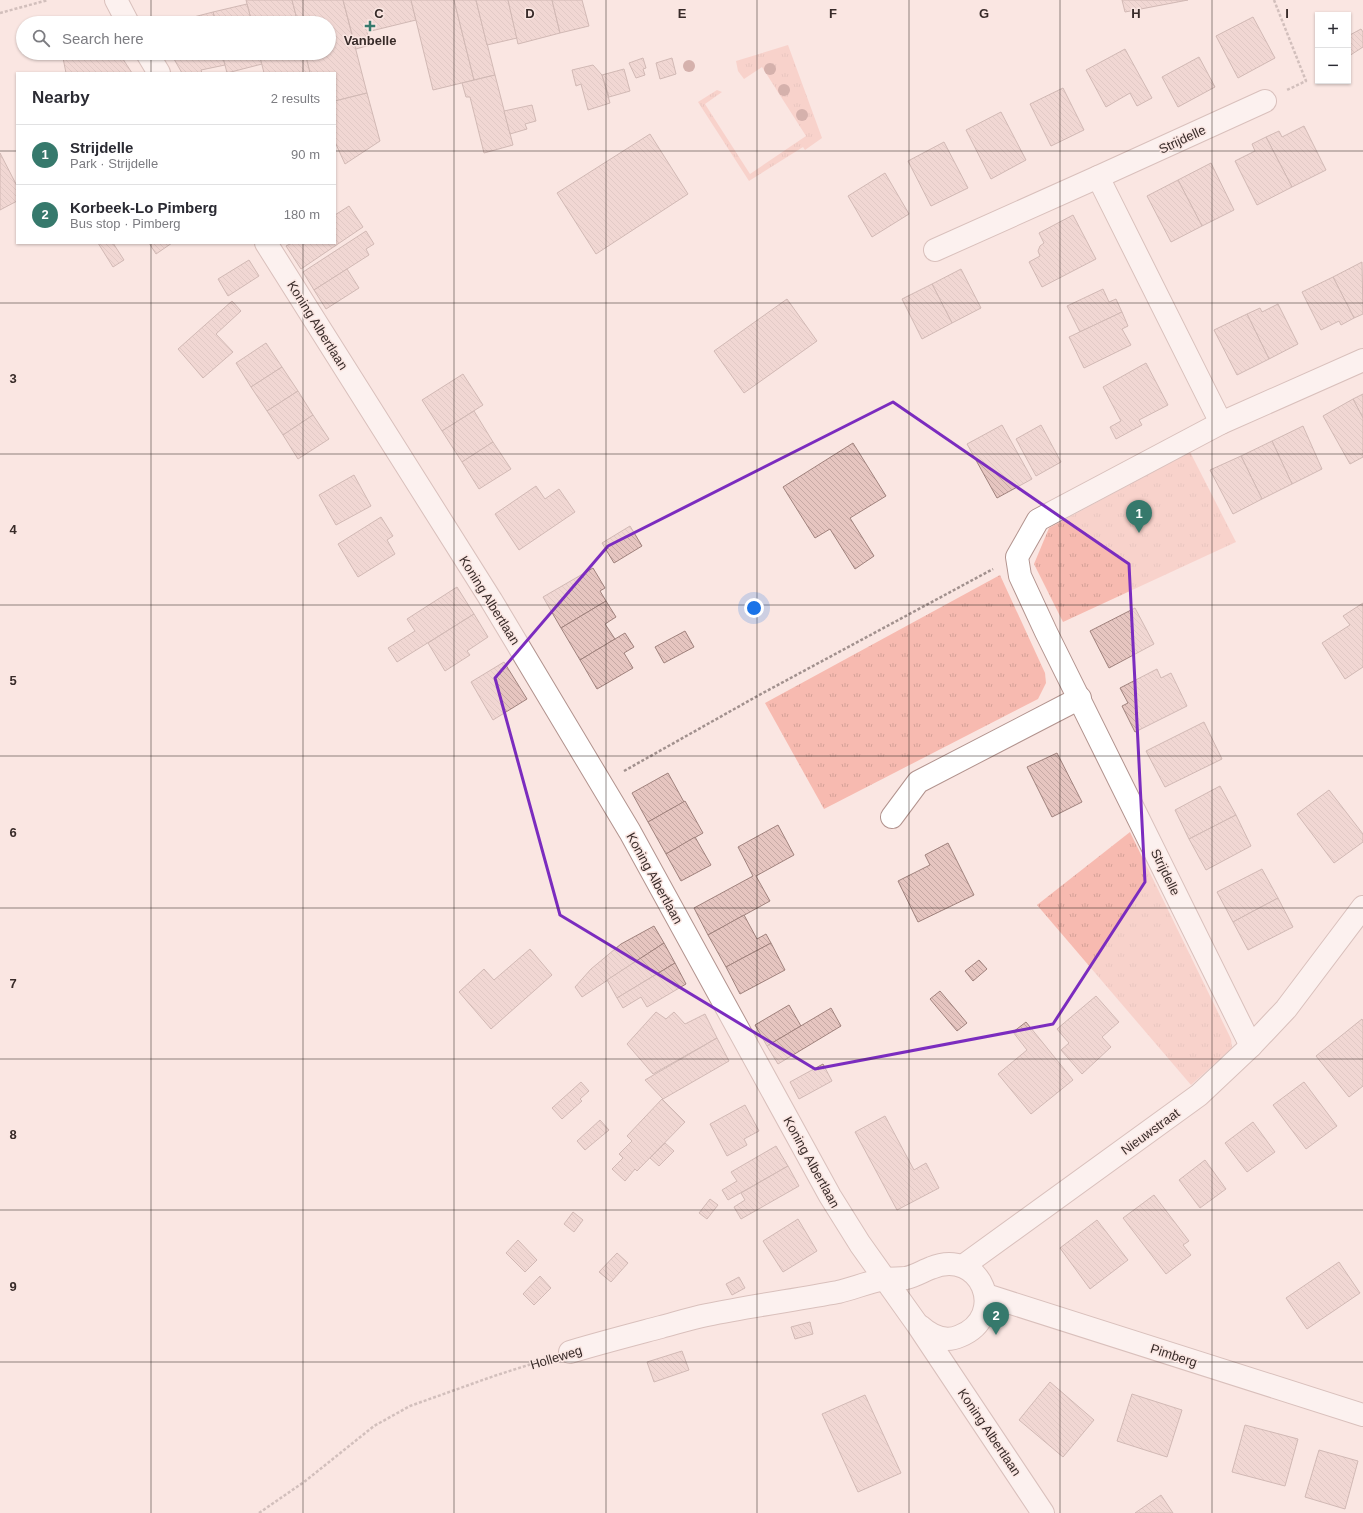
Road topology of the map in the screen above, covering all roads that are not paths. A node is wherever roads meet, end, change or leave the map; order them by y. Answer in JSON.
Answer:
{"nodes":[{"id":1,"x":116,"y":0,"type":"edge"},
{"id":2,"x":124,"y":16,"type":"edge"},
{"id":3,"x":152,"y":60,"type":"edge"},
{"id":4,"x":159,"y":72,"type":"edge"},
{"id":5,"x":1265,"y":101,"type":"road end"},
{"id":6,"x":1098,"y":177,"type":"junction"},
{"id":7,"x":267,"y":244,"type":"edge"},
{"id":8,"x":935,"y":250,"type":"dead end"},
{"id":9,"x":1363,"y":360,"type":"edge"},
{"id":10,"x":1221,"y":423,"type":"junction"},
{"id":11,"x":1080,"y":698,"type":"junction"},
{"id":12,"x":892,"y":817,"type":"dead end"},
{"id":13,"x":1363,"y":907,"type":"edge"},
{"id":14,"x":1251,"y":1046,"type":"junction"},
{"id":15,"x":963,"y":1266,"type":"junction"},
{"id":16,"x":886,"y":1279,"type":"junction"},
{"id":17,"x":986,"y":1295,"type":"junction"},
{"id":18,"x":917,"y":1324,"type":"junction"},
{"id":19,"x":570,"y":1352,"type":"road end"},
{"id":20,"x":1363,"y":1416,"type":"edge"},
{"id":21,"x":1043,"y":1513,"type":"edge"}],
"edges":[{"from":1,"to":2,"type":"street"},
{"from":3,"to":4,"type":"street"},
{"from":5,"to":6,"type":"street","name":"Strijdelle"},
{"from":6,"to":8,"type":"street","name":"Strijdelle"},
{"from":6,"to":10,"type":"street"},
{"from":7,"to":16,"type":"street","name":"Koning Albertlaan"},
{"from":9,"to":10,"type":"street"},
{"from":10,"to":11,"type":"street","name":"Strijdelle"},
{"from":11,"to":12,"type":"street"},
{"from":11,"to":14,"type":"street","name":"Strijdelle"},
{"from":13,"to":14,"type":"street","name":"Nieuwstraat"},
{"from":14,"to":15,"type":"street","name":"Nieuwstraat"},
{"from":15,"to":16,"type":"street"},
{"from":15,"to":17,"type":"street"},
{"from":16,"to":18,"type":"street","name":"Koning Albertlaan"},
{"from":16,"to":19,"type":"street","name":"Holleweg"},
{"from":17,"to":18,"type":"street"},
{"from":17,"to":20,"type":"street","name":"Pimberg"},
{"from":18,"to":21,"type":"street","name":"Koning Albertlaan"}]}
